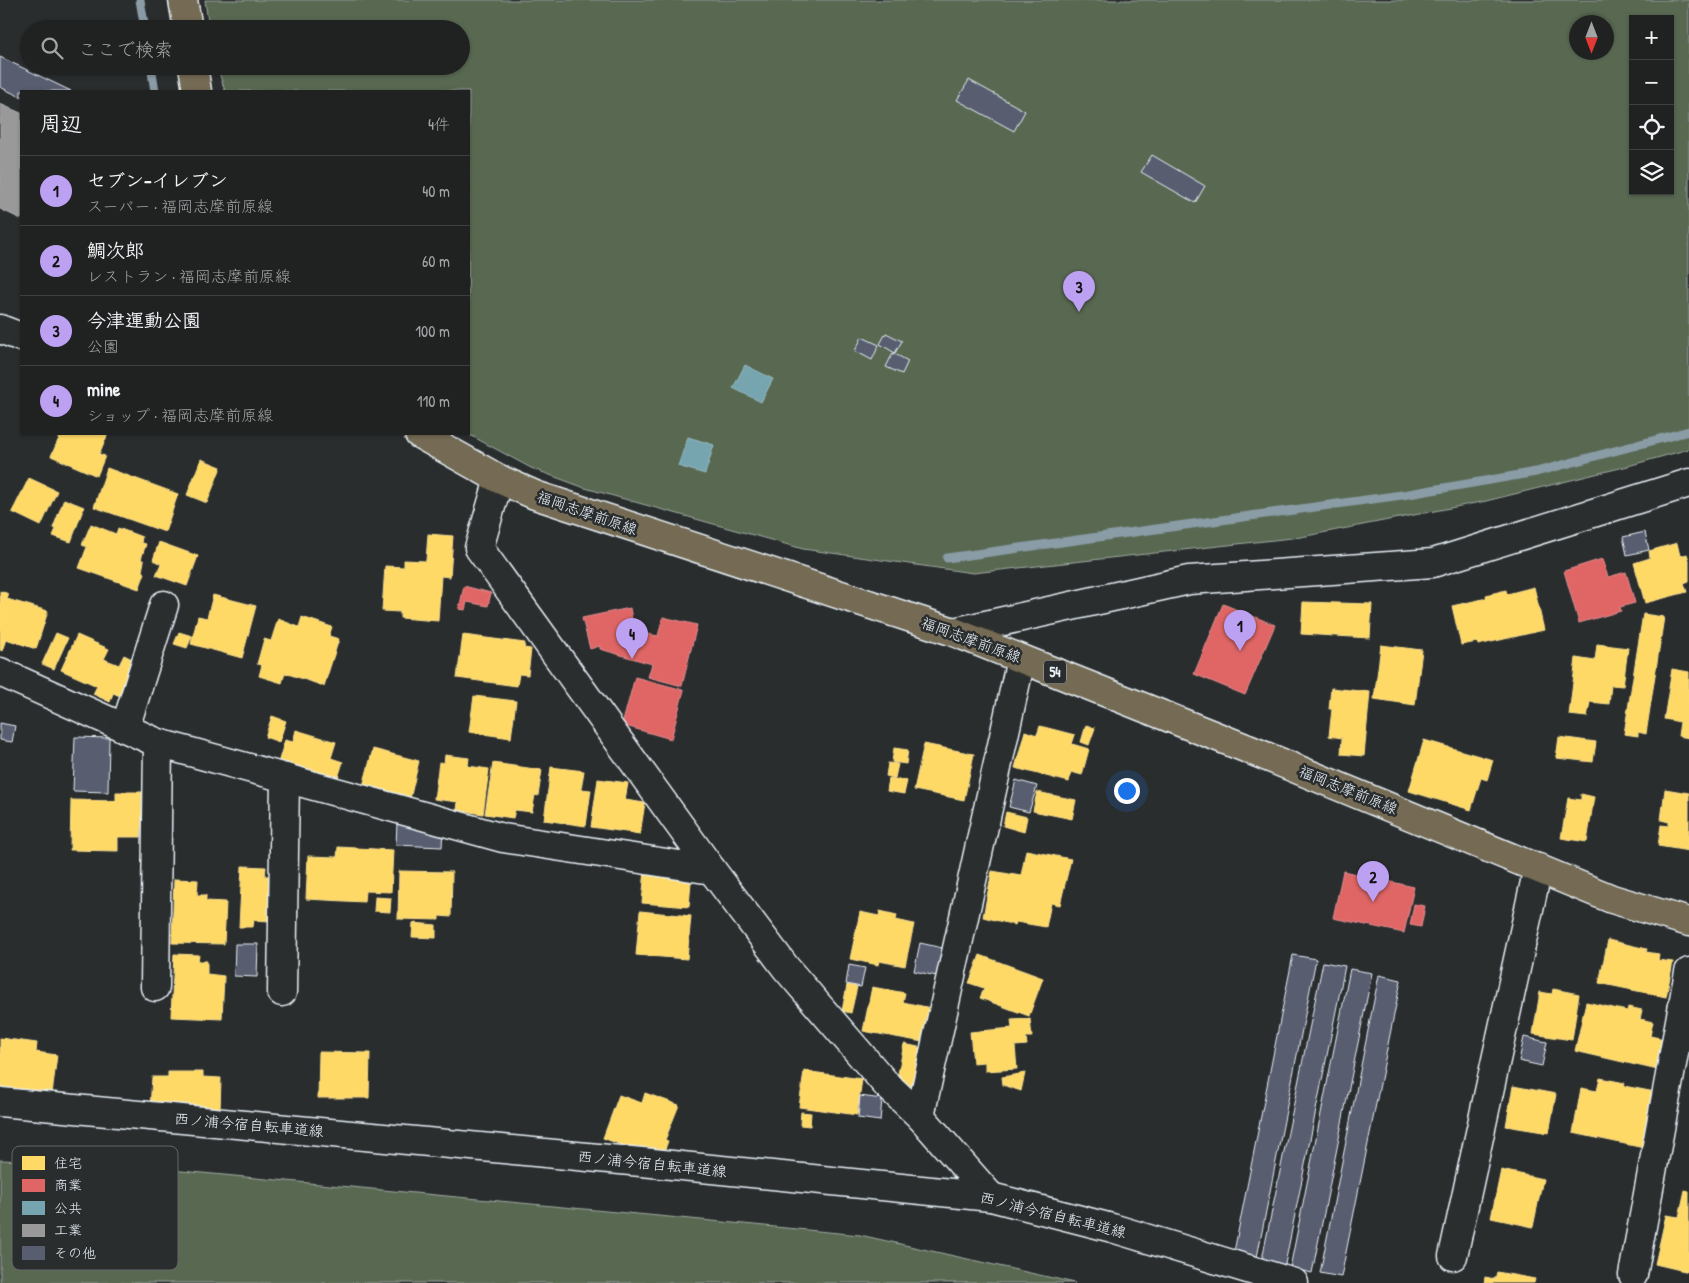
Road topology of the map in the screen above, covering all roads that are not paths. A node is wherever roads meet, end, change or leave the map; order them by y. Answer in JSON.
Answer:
{"nodes":[{"id":1,"x":183,"y":0,"type":"edge"},
{"id":2,"x":186,"y":20,"type":"edge"},
{"id":3,"x":194,"y":75,"type":"edge"},
{"id":4,"x":197,"y":90,"type":"edge"},
{"id":5,"x":0,"y":329,"type":"edge"},
{"id":6,"x":20,"y":337,"type":"edge"},
{"id":7,"x":421,"y":435,"type":"edge"},
{"id":8,"x":499,"y":479,"type":"junction"},
{"id":9,"x":1689,"y":483,"type":"edge"},
{"id":10,"x":164,"y":605,"type":"dead end"},
{"id":11,"x":954,"y":632,"type":"junction"},
{"id":12,"x":1021,"y":659,"type":"junction"},
{"id":13,"x":0,"y":672,"type":"edge"},
{"id":14,"x":125,"y":728,"type":"junction"},
{"id":15,"x":158,"y":743,"type":"junction"},
{"id":16,"x":285,"y":778,"type":"junction"},
{"id":17,"x":1538,"y":868,"type":"junction"},
{"id":18,"x":712,"y":870,"type":"junction"},
{"id":19,"x":1689,"y":922,"type":"edge"},
{"id":20,"x":1689,"y":972,"type":"edge"},
{"id":21,"x":155,"y":987,"type":"dead end"},
{"id":22,"x":282,"y":992,"type":"dead end"},
{"id":23,"x":0,"y":1102,"type":"edge"},
{"id":24,"x":920,"y":1116,"type":"junction"},
{"id":25,"x":992,"y":1197,"type":"junction"},
{"id":26,"x":1453,"y":1256,"type":"dead end"},
{"id":27,"x":1633,"y":1275,"type":"dead end"},
{"id":28,"x":1294,"y":1283,"type":"edge"}],
"edges":[{"from":1,"to":2,"type":"main road"},
{"from":3,"to":4,"type":"main road"},
{"from":5,"to":6,"type":"street"},
{"from":7,"to":8,"type":"main road","name":"福岡志摩前原線","number":"54"},
{"from":8,"to":11,"type":"main road","name":"福岡志摩前原線","number":"54"},
{"from":8,"to":18,"type":"street"},
{"from":9,"to":11,"type":"street"},
{"from":10,"to":14,"type":"street"},
{"from":11,"to":12,"type":"main road","name":"福岡志摩前原線","number":"54"},
{"from":12,"to":17,"type":"main road","name":"福岡志摩前原線","number":"54"},
{"from":12,"to":24,"type":"street"},
{"from":13,"to":14,"type":"street"},
{"from":14,"to":15,"type":"street"},
{"from":15,"to":16,"type":"street"},
{"from":15,"to":21,"type":"street"},
{"from":16,"to":18,"type":"street"},
{"from":16,"to":22,"type":"street"},
{"from":17,"to":19,"type":"main road","name":"福岡志摩前原線","number":"54"},
{"from":17,"to":26,"type":"street"},
{"from":18,"to":24,"type":"street"},
{"from":20,"to":27,"type":"street"},
{"from":23,"to":25,"type":"street","name":"西ノ浦今宿自転車道線"},
{"from":24,"to":25,"type":"street"},
{"from":25,"to":28,"type":"street","name":"西ノ浦今宿自転車道線"}]}
